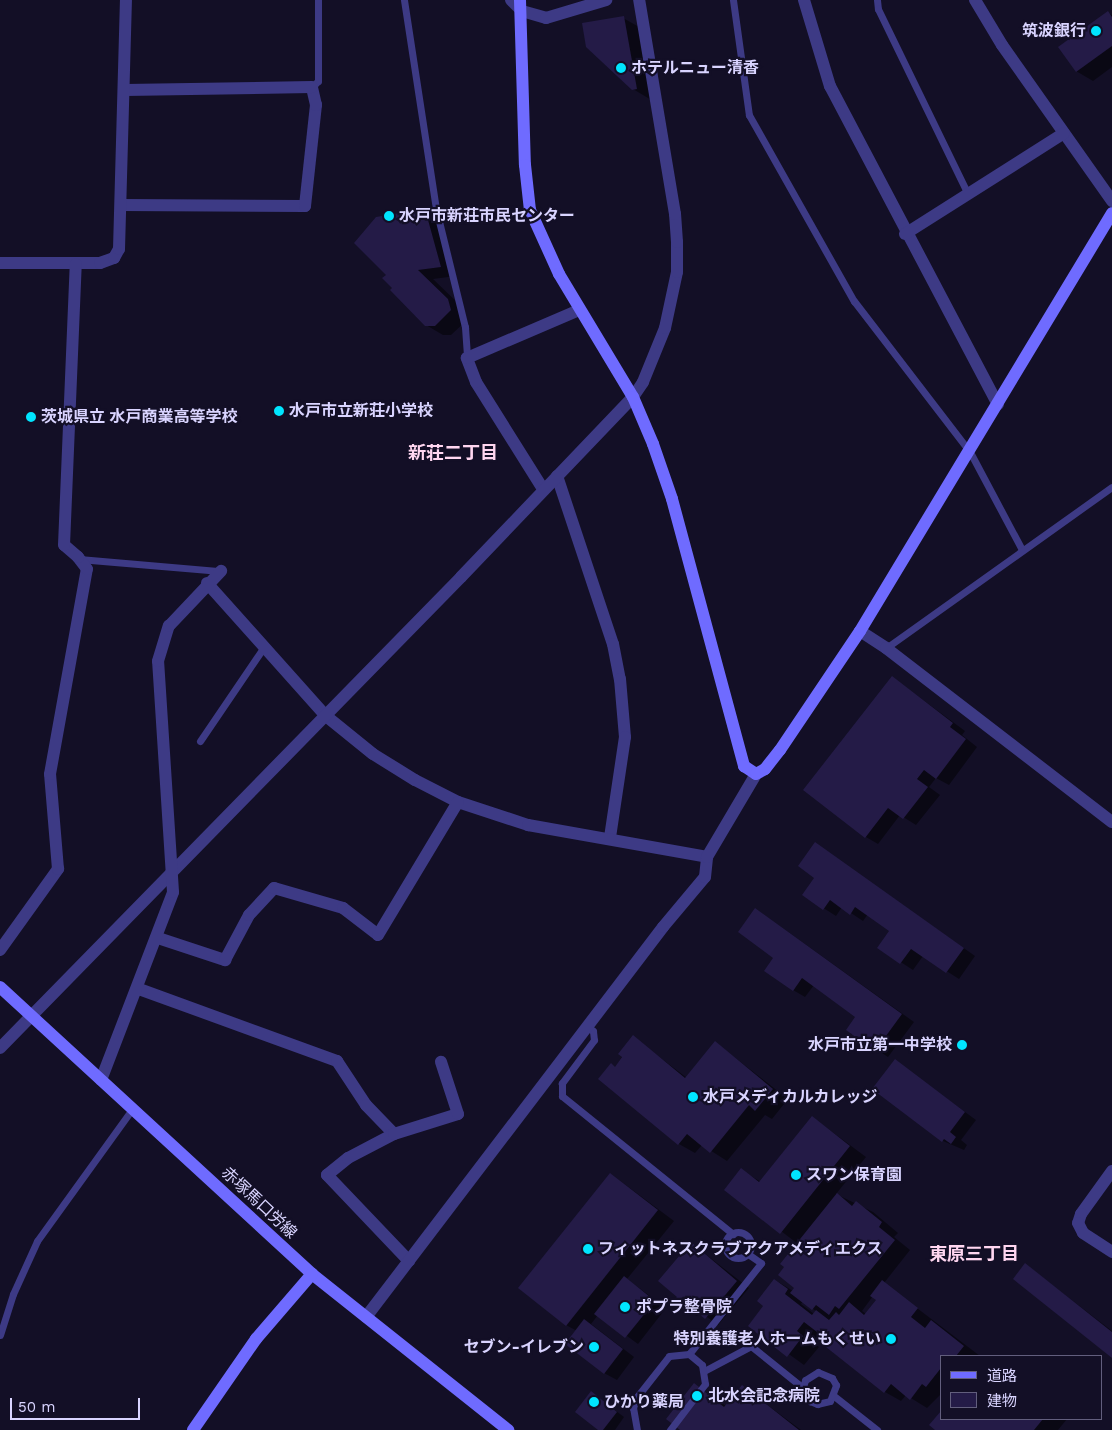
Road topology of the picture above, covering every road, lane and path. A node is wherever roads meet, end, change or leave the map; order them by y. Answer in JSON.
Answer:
{"nodes":[{"id":1,"x":126,"y":0,"type":"edge"},
{"id":2,"x":318,"y":0,"type":"edge"},
{"id":3,"x":404,"y":0,"type":"edge"},
{"id":4,"x":510,"y":0,"type":"edge"},
{"id":5,"x":606,"y":0,"type":"edge"},
{"id":6,"x":639,"y":0,"type":"edge"},
{"id":7,"x":733,"y":0,"type":"edge"},
{"id":8,"x":804,"y":0,"type":"edge"},
{"id":9,"x":877,"y":0,"type":"edge"},
{"id":10,"x":975,"y":0,"type":"edge"},
{"id":11,"x":521,"y":6,"type":"edge"},
{"id":12,"x":312,"y":87,"type":"junction"},
{"id":13,"x":125,"y":90,"type":"junction"},
{"id":14,"x":1064,"y":133,"type":"junction"},
{"id":15,"x":968,"y":194,"type":"junction"},
{"id":16,"x":1112,"y":201,"type":"edge"},
{"id":17,"x":121,"y":205,"type":"junction"},
{"id":18,"x":1112,"y":213,"type":"edge"},
{"id":19,"x":905,"y":234,"type":"junction"},
{"id":20,"x":0,"y":263,"type":"edge"},
{"id":21,"x":76,"y":264,"type":"junction"},
{"id":22,"x":580,"y":310,"type":"junction"},
{"id":23,"x":467,"y":358,"type":"junction"},
{"id":24,"x":633,"y":397,"type":"junction"},
{"id":25,"x":998,"y":404,"type":"junction"},
{"id":26,"x":970,"y":452,"type":"junction"},
{"id":27,"x":557,"y":476,"type":"junction"},
{"id":28,"x":1112,"y":488,"type":"edge"},
{"id":29,"x":543,"y":489,"type":"junction"},
{"id":30,"x":1022,"y":550,"type":"junction"},
{"id":31,"x":80,"y":559,"type":"junction"},
{"id":32,"x":221,"y":571,"type":"joint"},
{"id":33,"x":208,"y":583,"type":"junction"},
{"id":34,"x":860,"y":631,"type":"junction"},
{"id":35,"x":264,"y":647,"type":"junction"},
{"id":36,"x":886,"y":648,"type":"junction"},
{"id":37,"x":326,"y":716,"type":"junction"},
{"id":38,"x":200,"y":741,"type":"dead end"},
{"id":39,"x":756,"y":774,"type":"junction"},
{"id":40,"x":458,"y":802,"type":"junction"},
{"id":41,"x":1112,"y":822,"type":"edge"},
{"id":42,"x":610,"y":837,"type":"junction"},
{"id":43,"x":707,"y":857,"type":"junction"},
{"id":44,"x":171,"y":874,"type":"junction"},
{"id":45,"x":158,"y":938,"type":"junction"},
{"id":46,"x":0,"y":950,"type":"edge"},
{"id":47,"x":0,"y":987,"type":"edge"},
{"id":48,"x":138,"y":989,"type":"junction"},
{"id":49,"x":31,"y":1016,"type":"junction"},
{"id":50,"x":588,"y":1026,"type":"junction"},
{"id":51,"x":0,"y":1048,"type":"edge"},
{"id":52,"x":441,"y":1062,"type":"dead end"},
{"id":53,"x":101,"y":1080,"type":"junction"},
{"id":54,"x":133,"y":1108,"type":"junction"},
{"id":55,"x":394,"y":1134,"type":"junction"},
{"id":56,"x":1112,"y":1171,"type":"edge"},
{"id":57,"x":733,"y":1234,"type":"junction"},
{"id":58,"x":1112,"y":1252,"type":"edge"},
{"id":59,"x":748,"y":1254,"type":"junction"},
{"id":60,"x":409,"y":1261,"type":"junction"},
{"id":61,"x":312,"y":1274,"type":"junction"},
{"id":62,"x":366,"y":1317,"type":"junction"},
{"id":63,"x":0,"y":1335,"type":"edge"},
{"id":64,"x":689,"y":1354,"type":"junction"},
{"id":65,"x":704,"y":1371,"type":"junction"},
{"id":66,"x":803,"y":1388,"type":"junction"},
{"id":67,"x":834,"y":1396,"type":"junction"},
{"id":68,"x":193,"y":1430,"type":"edge"},
{"id":69,"x":508,"y":1430,"type":"edge"},
{"id":70,"x":637,"y":1430,"type":"edge"},
{"id":71,"x":670,"y":1430,"type":"edge"},
{"id":72,"x":877,"y":1430,"type":"edge"}],
"edges":[{"from":1,"to":13,"type":"street"},
{"from":2,"to":12,"type":"lane"},
{"from":3,"to":23,"type":"lane"},
{"from":4,"to":11,"type":"street"},
{"from":5,"to":11,"type":"street"},
{"from":6,"to":24,"type":"street"},
{"from":7,"to":26,"type":"lane"},
{"from":8,"to":19,"type":"street"},
{"from":9,"to":15,"type":"lane"},
{"from":10,"to":14,"type":"street"},
{"from":11,"to":22,"type":"street"},
{"from":12,"to":13,"type":"street"},
{"from":12,"to":17,"type":"street"},
{"from":13,"to":17,"type":"street"},
{"from":14,"to":15,"type":"street"},
{"from":14,"to":16,"type":"street"},
{"from":15,"to":19,"type":"street"},
{"from":17,"to":21,"type":"street"},
{"from":18,"to":25,"type":"street"},
{"from":19,"to":25,"type":"street"},
{"from":20,"to":21,"type":"street"},
{"from":21,"to":31,"type":"street"},
{"from":22,"to":23,"type":"street"},
{"from":22,"to":24,"type":"street"},
{"from":23,"to":29,"type":"street"},
{"from":24,"to":27,"type":"street"},
{"from":24,"to":39,"type":"street"},
{"from":25,"to":26,"type":"street"},
{"from":26,"to":30,"type":"lane"},
{"from":26,"to":34,"type":"street"},
{"from":27,"to":29,"type":"street"},
{"from":27,"to":42,"type":"street"},
{"from":28,"to":30,"type":"lane"},
{"from":29,"to":37,"type":"street"},
{"from":30,"to":36,"type":"lane"},
{"from":31,"to":32,"type":"lane"},
{"from":31,"to":46,"type":"street"},
{"from":32,"to":33,"type":"street"},
{"from":33,"to":35,"type":"street"},
{"from":33,"to":44,"type":"street"},
{"from":34,"to":36,"type":"street"},
{"from":34,"to":39,"type":"street"},
{"from":35,"to":37,"type":"street"},
{"from":35,"to":38,"type":"lane"},
{"from":36,"to":41,"type":"street"},
{"from":37,"to":40,"type":"street"},
{"from":37,"to":44,"type":"street"},
{"from":39,"to":43,"type":"street"},
{"from":40,"to":42,"type":"street"},
{"from":40,"to":45,"type":"street"},
{"from":42,"to":43,"type":"street"},
{"from":43,"to":50,"type":"street"},
{"from":44,"to":45,"type":"street"},
{"from":44,"to":49,"type":"street"},
{"from":45,"to":48,"type":"street"},
{"from":47,"to":49,"type":"street","name":"赤塚馬口労線"},
{"from":48,"to":53,"type":"street"},
{"from":48,"to":55,"type":"street"},
{"from":49,"to":51,"type":"street"},
{"from":49,"to":53,"type":"street","name":"赤塚馬口労線"},
{"from":50,"to":57,"type":"lane"},
{"from":50,"to":60,"type":"street"},
{"from":52,"to":55,"type":"street"},
{"from":53,"to":54,"type":"street","name":"赤塚馬口労線"},
{"from":54,"to":61,"type":"street","name":"赤塚馬口労線"},
{"from":54,"to":63,"type":"lane"},
{"from":55,"to":60,"type":"street"},
{"from":56,"to":58,"type":"street"},
{"from":57,"to":59,"type":"lane"},
{"from":57,"to":59,"type":"lane"},
{"from":59,"to":64,"type":"lane"},
{"from":60,"to":62,"type":"street"},
{"from":61,"to":62,"type":"street","name":"赤塚馬口労線"},
{"from":61,"to":68,"type":"street"},
{"from":62,"to":69,"type":"street","name":"赤塚馬口労線"},
{"from":64,"to":65,"type":"lane"},
{"from":64,"to":70,"type":"lane"},
{"from":65,"to":66,"type":"lane"},
{"from":65,"to":71,"type":"lane"},
{"from":66,"to":67,"type":"lane"},
{"from":66,"to":67,"type":"lane"},
{"from":67,"to":72,"type":"lane"}]}
